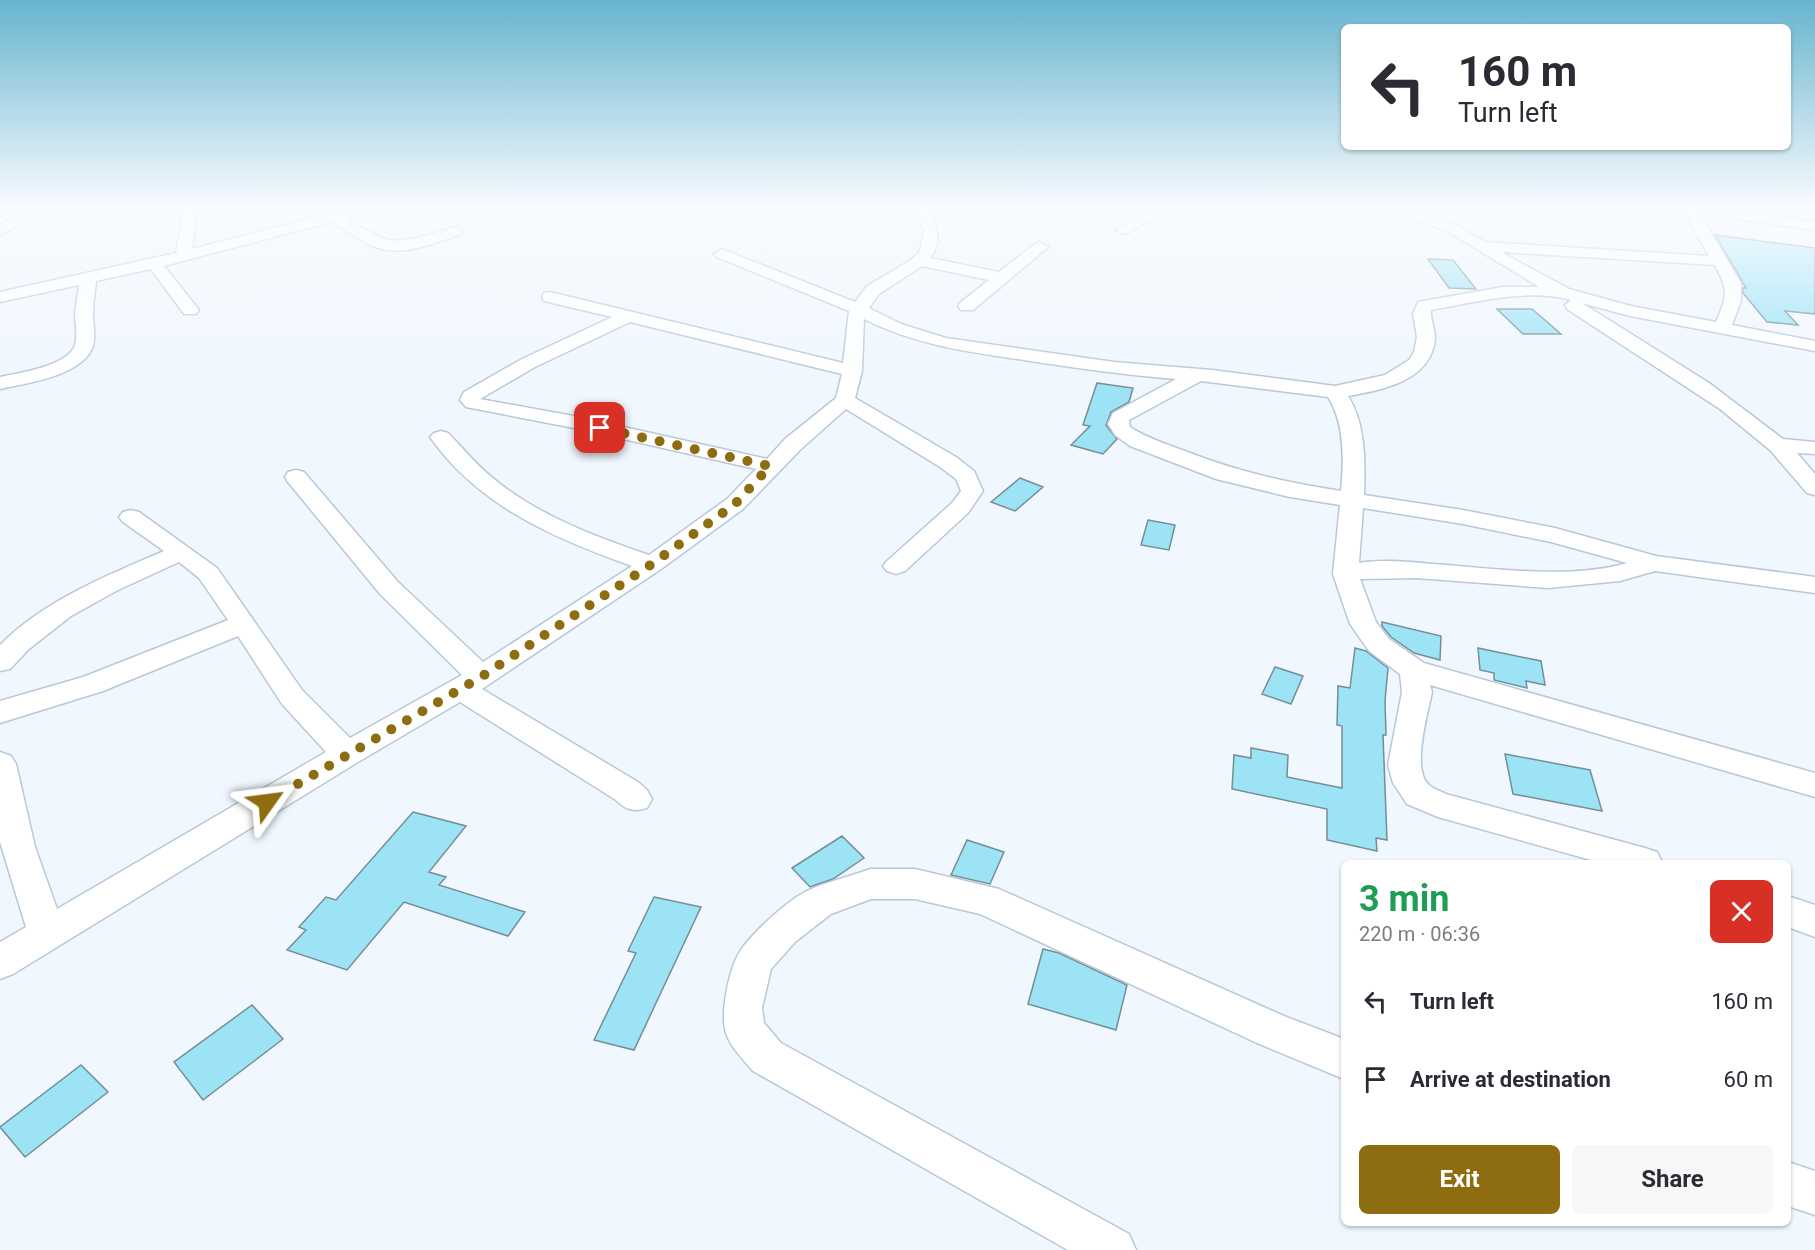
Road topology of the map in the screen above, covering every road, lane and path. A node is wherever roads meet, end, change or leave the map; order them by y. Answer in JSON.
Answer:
{"nodes":[{"id":1,"x":144,"y":266,"type":"edge"},
{"id":2,"x":157,"y":266,"type":"edge"},
{"id":3,"x":752,"y":266,"type":"edge"},
{"id":4,"x":911,"y":266,"type":"edge"},
{"id":5,"x":945,"y":266,"type":"edge"},
{"id":6,"x":1017,"y":266,"type":"edge"},
{"id":7,"x":1514,"y":266,"type":"edge"},
{"id":8,"x":1723,"y":266,"type":"edge"},
{"id":9,"x":88,"y":278,"type":"junction"},
{"id":10,"x":1003,"y":278,"type":"junction"},
{"id":11,"x":1558,"y":292,"type":"junction"},
{"id":12,"x":0,"y":297,"type":"edge"},
{"id":13,"x":550,"y":297,"type":"dead end"},
{"id":14,"x":968,"y":306,"type":"dead end"},
{"id":15,"x":858,"y":309,"type":"junction"},
{"id":16,"x":189,"y":310,"type":"dead end"},
{"id":17,"x":628,"y":316,"type":"junction"},
{"id":18,"x":1722,"y":328,"type":"junction"},
{"id":19,"x":1815,"y":346,"type":"edge"},
{"id":20,"x":852,"y":371,"type":"junction"},
{"id":21,"x":1197,"y":375,"type":"junction"},
{"id":22,"x":0,"y":384,"type":"edge"},
{"id":23,"x":1335,"y":392,"type":"junction"},
{"id":24,"x":845,"y":400,"type":"junction"},
{"id":25,"x":441,"y":437,"type":"dead end"},
{"id":26,"x":1776,"y":445,"type":"junction"},
{"id":27,"x":1815,"y":448,"type":"edge"},
{"id":28,"x":770,"y":466,"type":"junction"},
{"id":29,"x":296,"y":477,"type":"dead end"},
{"id":30,"x":1815,"y":488,"type":"edge"},
{"id":31,"x":1351,"y":500,"type":"junction"},
{"id":32,"x":130,"y":517,"type":"dead end"},
{"id":33,"x":182,"y":552,"type":"junction"},
{"id":34,"x":1654,"y":563,"type":"junction"},
{"id":35,"x":652,"y":564,"type":"junction"},
{"id":36,"x":896,"y":567,"type":"dead end"},
{"id":37,"x":1347,"y":574,"type":"junction"},
{"id":38,"x":1815,"y":585,"type":"edge"},
{"id":39,"x":243,"y":624,"type":"junction"},
{"id":40,"x":0,"y":662,"type":"edge"},
{"id":41,"x":1414,"y":670,"type":"junction"},
{"id":42,"x":470,"y":683,"type":"junction"},
{"id":43,"x":0,"y":712,"type":"edge"},
{"id":44,"x":347,"y":754,"type":"junction"},
{"id":45,"x":0,"y":764,"type":"edge"},
{"id":46,"x":1815,"y":785,"type":"edge"},
{"id":47,"x":636,"y":799,"type":"dead end"},
{"id":48,"x":1638,"y":860,"type":"edge"},
{"id":49,"x":1791,"y":913,"type":"edge"},
{"id":50,"x":1815,"y":921,"type":"edge"},
{"id":51,"x":47,"y":934,"type":"junction"},
{"id":52,"x":0,"y":963,"type":"edge"},
{"id":53,"x":1341,"y":1058,"type":"edge"},
{"id":54,"x":1791,"y":1185,"type":"edge"},
{"id":55,"x":1815,"y":1193,"type":"edge"},
{"id":56,"x":1113,"y":1250,"type":"edge"}],
"edges":[{"from":1,"to":9,"type":"street"},
{"from":2,"to":16,"type":"street"},
{"from":3,"to":15,"type":"street"},
{"from":4,"to":15,"type":"street"},
{"from":5,"to":10,"type":"street"},
{"from":6,"to":10,"type":"street"},
{"from":7,"to":11,"type":"street"},
{"from":8,"to":18,"type":"street"},
{"from":9,"to":12,"type":"street"},
{"from":9,"to":22,"type":"street"},
{"from":10,"to":14,"type":"street"},
{"from":11,"to":18,"type":"street"},
{"from":11,"to":23,"type":"street"},
{"from":11,"to":26,"type":"street"},
{"from":13,"to":17,"type":"street"},
{"from":15,"to":20,"type":"street"},
{"from":15,"to":21,"type":"street"},
{"from":17,"to":20,"type":"street"},
{"from":17,"to":28,"type":"street"},
{"from":18,"to":19,"type":"street"},
{"from":20,"to":24,"type":"street"},
{"from":21,"to":23,"type":"street"},
{"from":21,"to":31,"type":"street"},
{"from":23,"to":31,"type":"street"},
{"from":24,"to":28,"type":"street"},
{"from":24,"to":36,"type":"street"},
{"from":25,"to":35,"type":"street"},
{"from":26,"to":27,"type":"street"},
{"from":26,"to":30,"type":"street"},
{"from":28,"to":35,"type":"street"},
{"from":29,"to":42,"type":"street"},
{"from":31,"to":34,"type":"street"},
{"from":31,"to":37,"type":"street"},
{"from":32,"to":33,"type":"street"},
{"from":33,"to":39,"type":"street"},
{"from":33,"to":40,"type":"street"},
{"from":34,"to":37,"type":"street"},
{"from":34,"to":38,"type":"street"},
{"from":35,"to":42,"type":"street"},
{"from":37,"to":41,"type":"street"},
{"from":39,"to":43,"type":"street"},
{"from":39,"to":44,"type":"street"},
{"from":41,"to":46,"type":"street"},
{"from":41,"to":48,"type":"street"},
{"from":42,"to":44,"type":"street"},
{"from":42,"to":47,"type":"street"},
{"from":44,"to":51,"type":"street"},
{"from":45,"to":51,"type":"street"},
{"from":49,"to":50,"type":"street"},
{"from":51,"to":52,"type":"street"},
{"from":53,"to":56,"type":"street"},
{"from":54,"to":55,"type":"street"}]}
